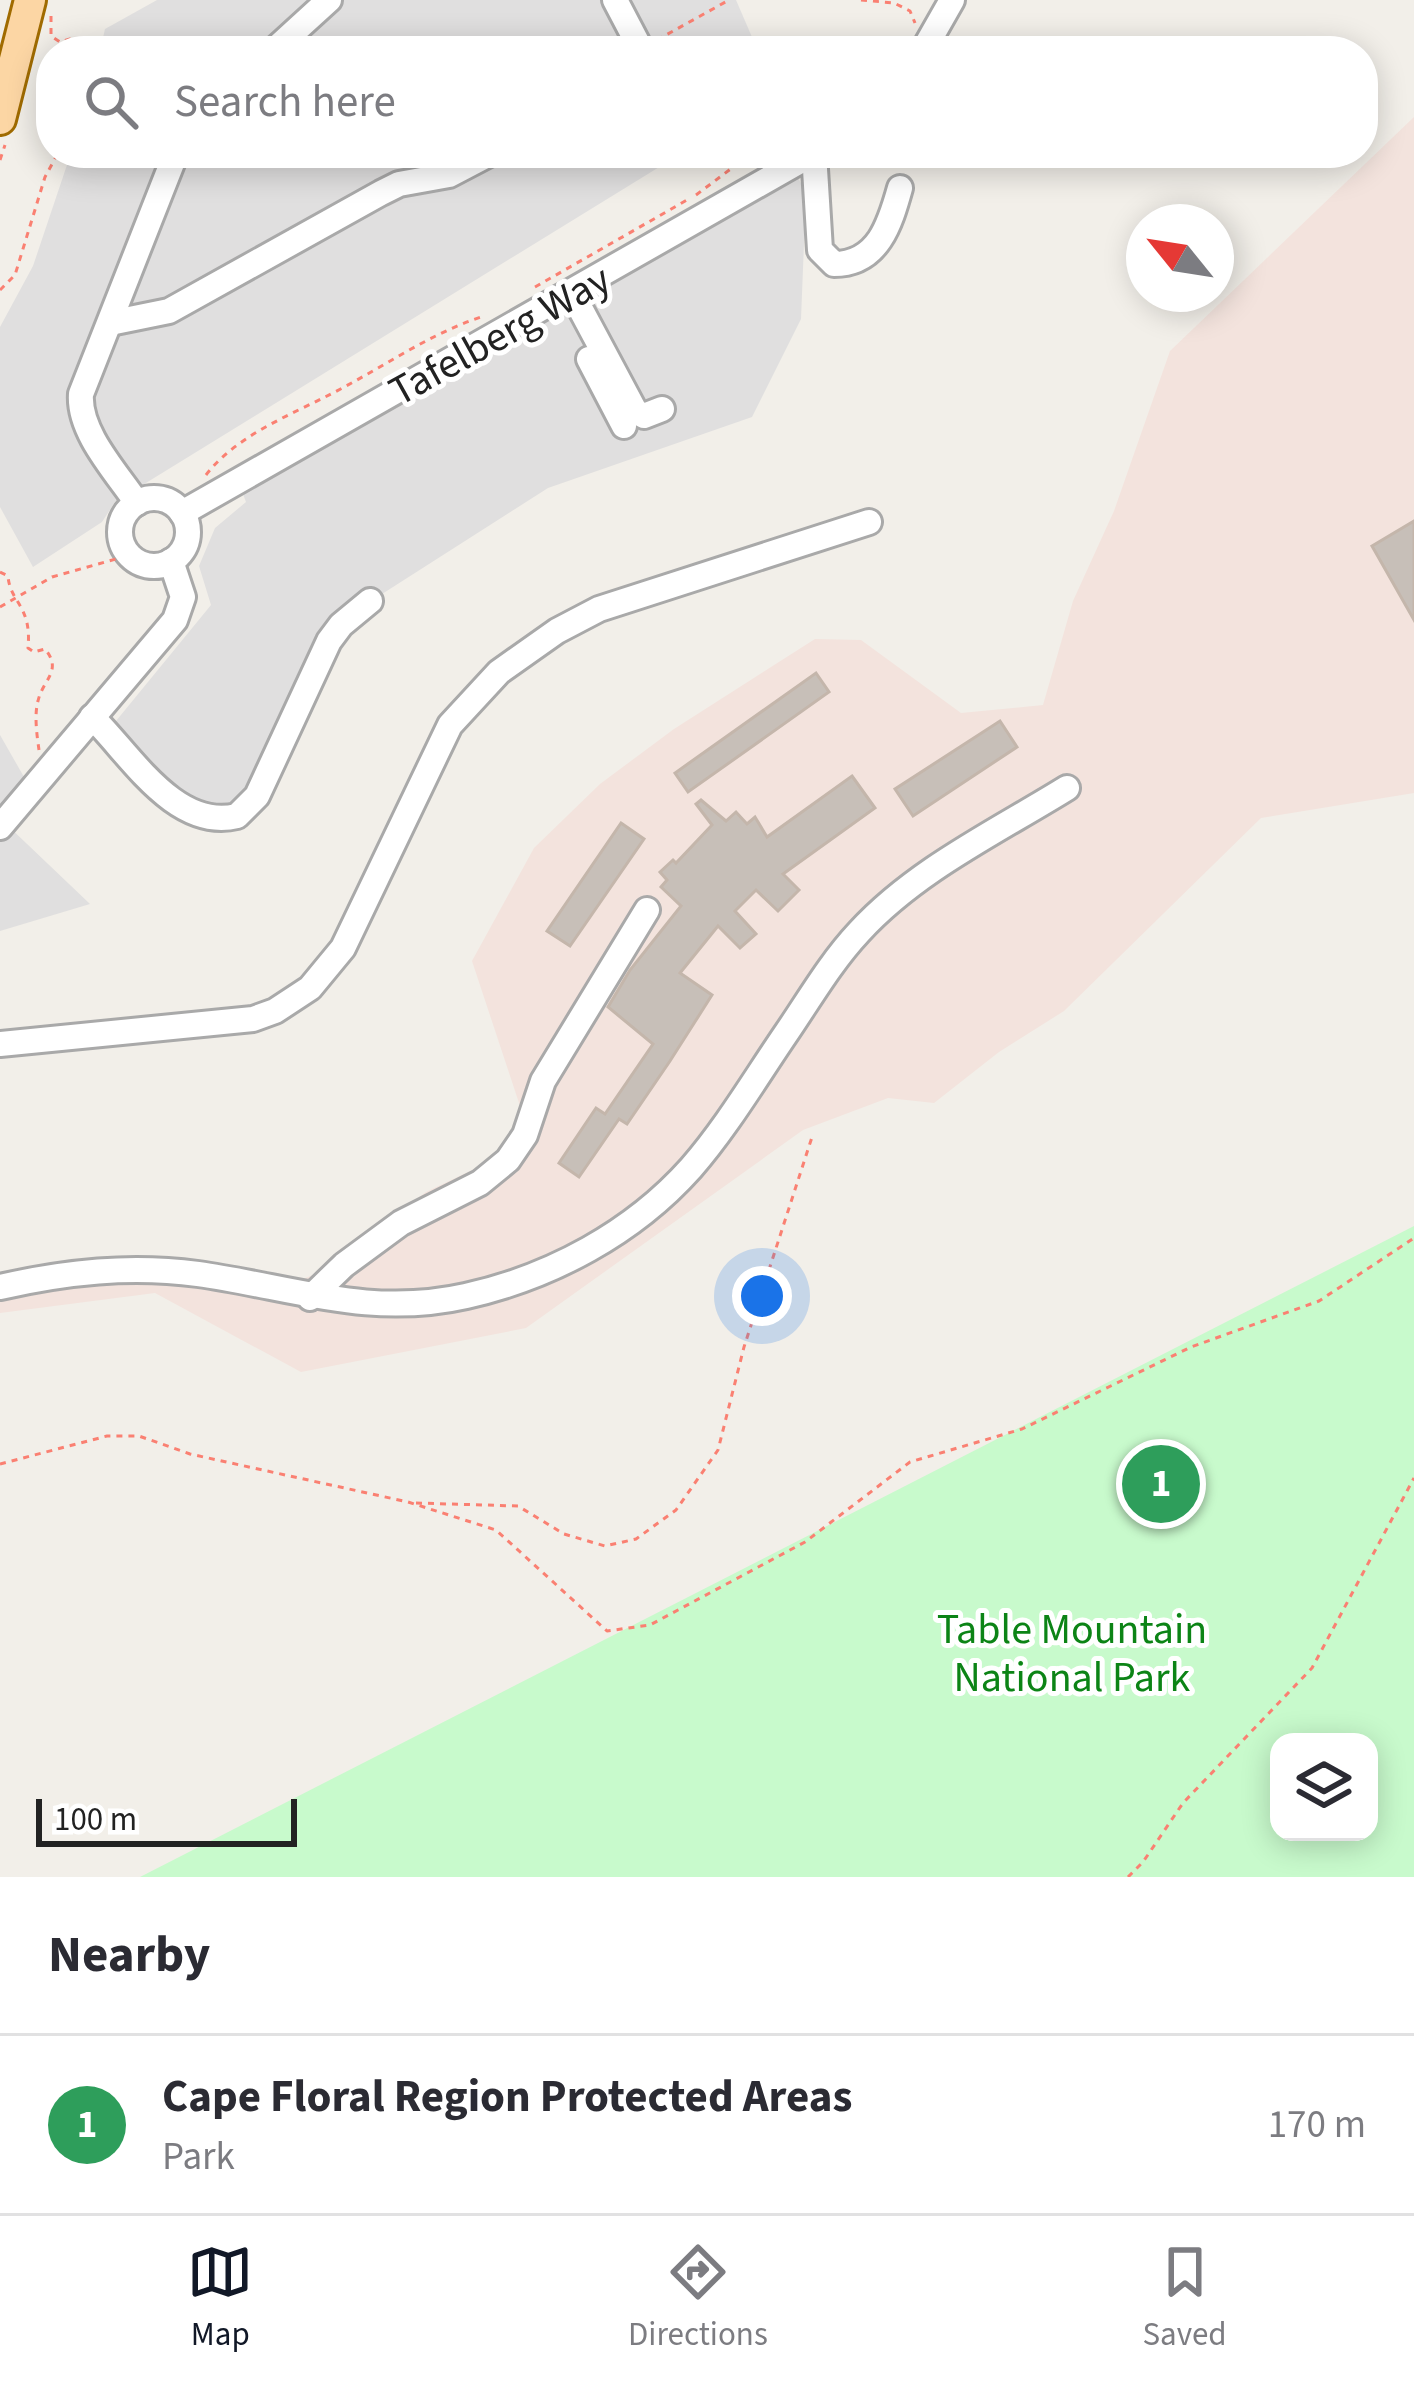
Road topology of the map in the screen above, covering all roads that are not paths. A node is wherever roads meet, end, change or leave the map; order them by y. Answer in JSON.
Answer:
{"nodes":[{"id":1,"x":329,"y":0,"type":"edge"},
{"id":2,"x":615,"y":0,"type":"edge"},
{"id":3,"x":952,"y":0,"type":"edge"},
{"id":4,"x":978,"y":0,"type":"edge"},
{"id":5,"x":38,"y":6,"type":"edge"},
{"id":6,"x":289,"y":36,"type":"edge"},
{"id":7,"x":637,"y":36,"type":"edge"},
{"id":8,"x":922,"y":36,"type":"edge"},
{"id":9,"x":0,"y":119,"type":"edge"},
{"id":10,"x":170,"y":168,"type":"edge"},
{"id":11,"x":462,"y":168,"type":"edge"},
{"id":12,"x":788,"y":168,"type":"edge"},
{"id":13,"x":815,"y":168,"type":"edge"},
{"id":14,"x":900,"y":188,"type":"dead end"},
{"id":15,"x":565,"y":297,"type":"junction"},
{"id":16,"x":110,"y":323,"type":"junction"},
{"id":17,"x":662,"y":409,"type":"dead end"},
{"id":18,"x":624,"y":426,"type":"dead end"},
{"id":19,"x":136,"y":503,"type":"junction"},
{"id":20,"x":191,"y":508,"type":"junction"},
{"id":21,"x":869,"y":521,"type":"dead end"},
{"id":22,"x":171,"y":561,"type":"junction"},
{"id":23,"x":370,"y":601,"type":"dead end"},
{"id":24,"x":100,"y":725,"type":"junction"},
{"id":25,"x":1067,"y":788,"type":"dead end"},
{"id":26,"x":0,"y":827,"type":"edge"},
{"id":27,"x":647,"y":910,"type":"dead end"},
{"id":28,"x":0,"y":1044,"type":"edge"},
{"id":29,"x":0,"y":1287,"type":"edge"},
{"id":30,"x":310,"y":1298,"type":"junction"}],
"edges":[{"from":1,"to":6,"type":"street"},
{"from":2,"to":7,"type":"street"},
{"from":3,"to":4,"type":"street"},
{"from":3,"to":8,"type":"street"},
{"from":5,"to":9,"type":"main road"},
{"from":10,"to":16,"type":"street"},
{"from":11,"to":16,"type":"street"},
{"from":12,"to":15,"type":"street","name":"Tafelberg Way"},
{"from":13,"to":14,"type":"street"},
{"from":15,"to":17,"type":"street"},
{"from":15,"to":18,"type":"street"},
{"from":15,"to":20,"type":"street","name":"Tafelberg Way"},
{"from":16,"to":19,"type":"street"},
{"from":19,"to":20,"type":"street"},
{"from":19,"to":22,"type":"street"},
{"from":20,"to":22,"type":"street"},
{"from":21,"to":28,"type":"street"},
{"from":22,"to":24,"type":"street"},
{"from":23,"to":24,"type":"street"},
{"from":24,"to":26,"type":"street"},
{"from":25,"to":30,"type":"street"},
{"from":27,"to":30,"type":"street"},
{"from":29,"to":30,"type":"street"}]}
